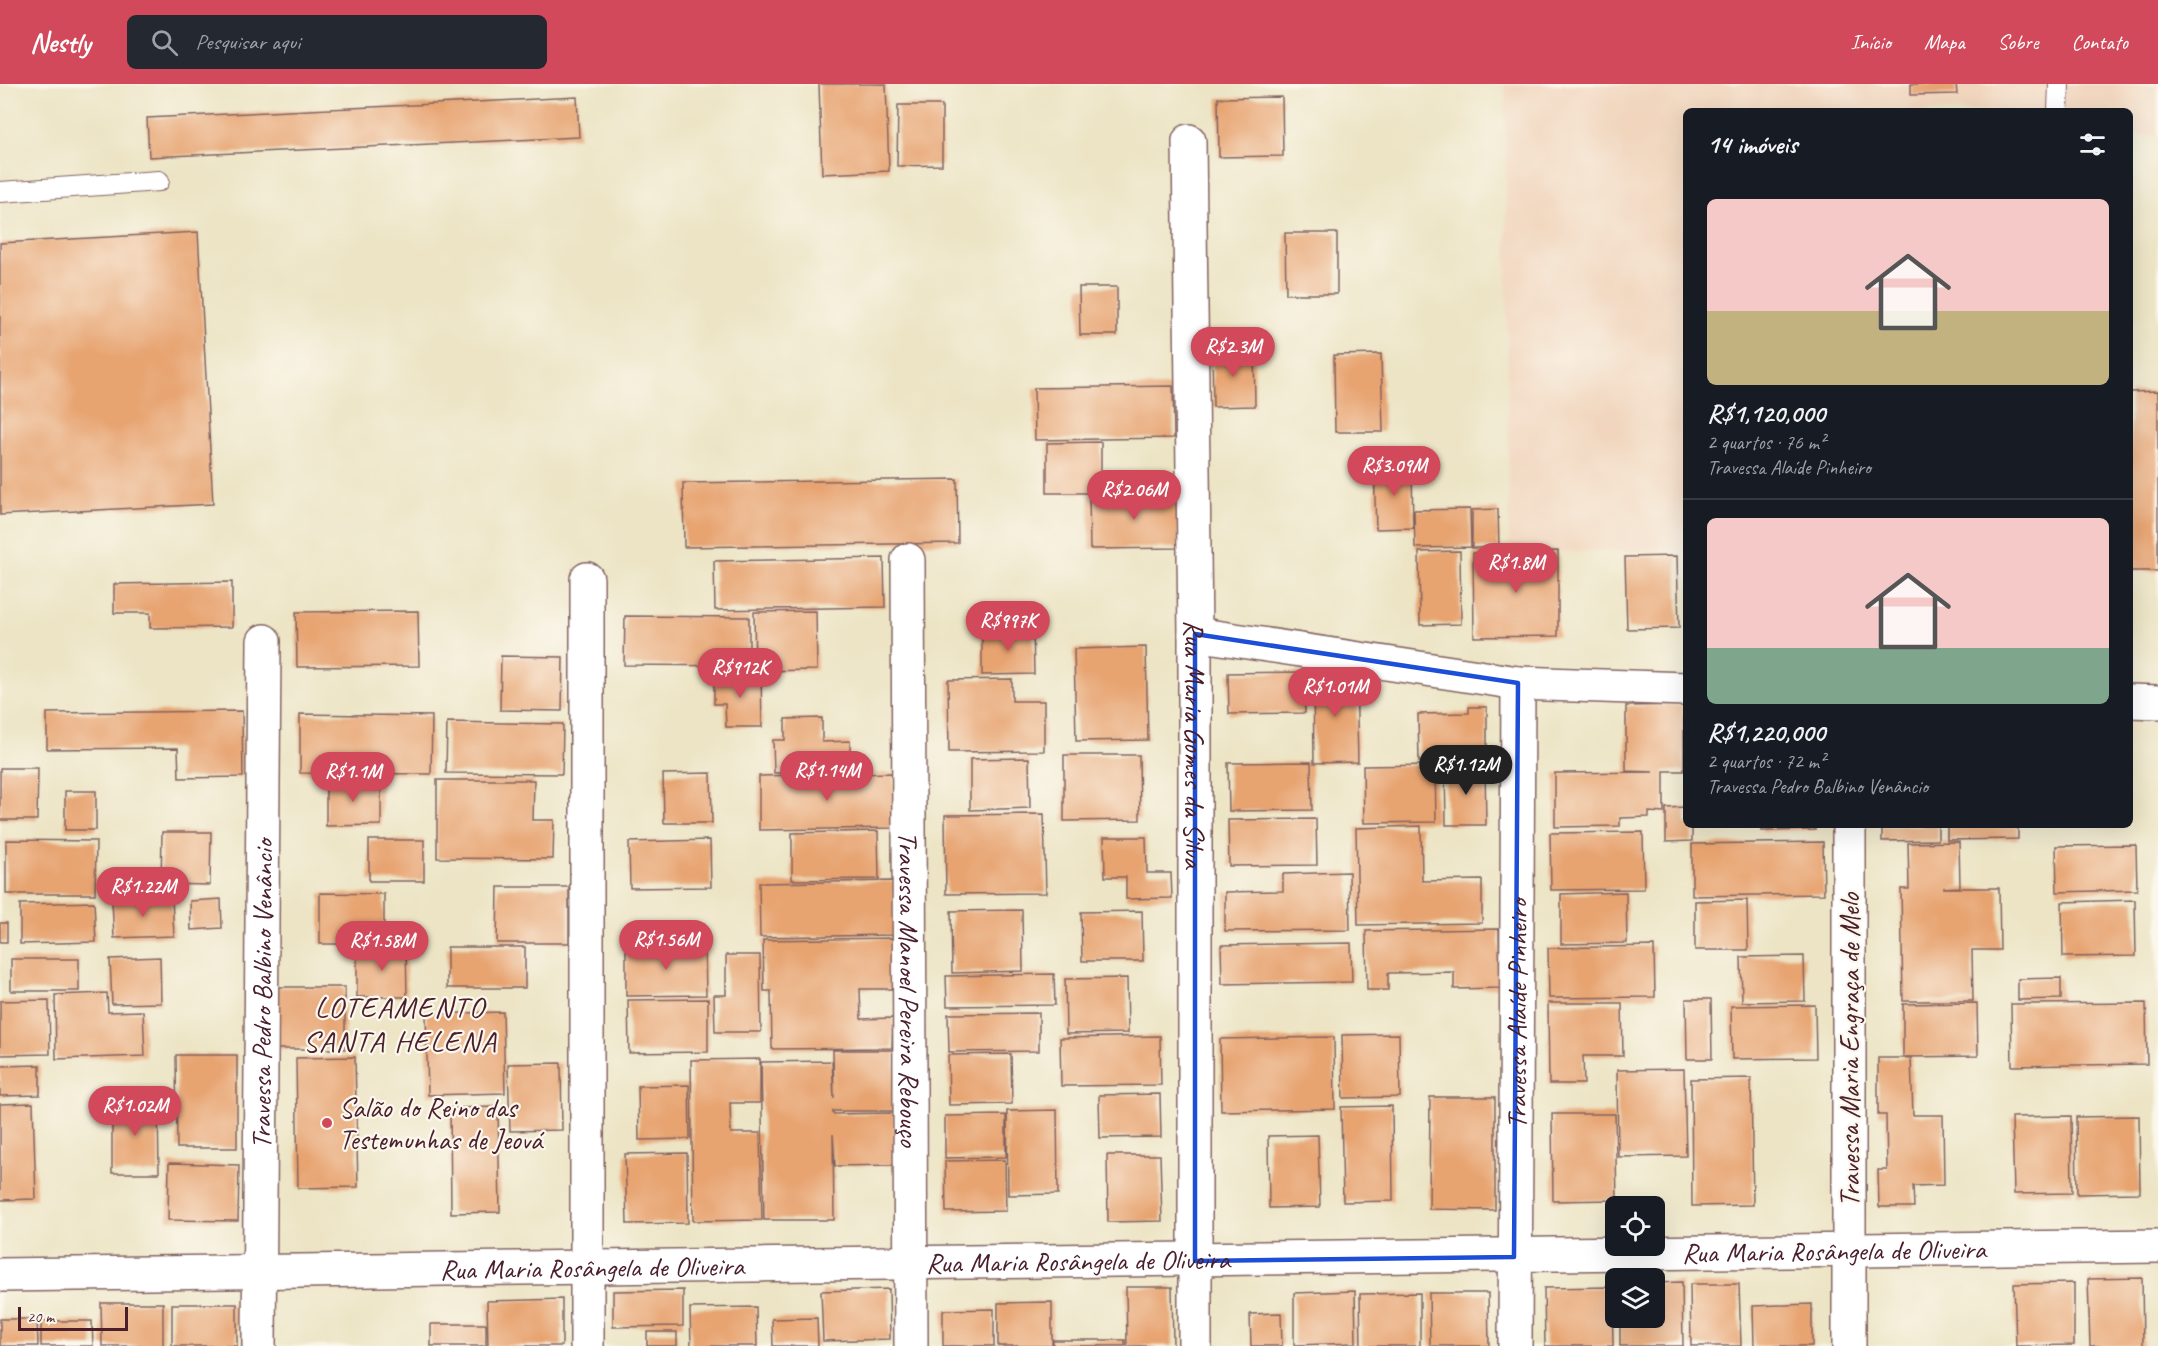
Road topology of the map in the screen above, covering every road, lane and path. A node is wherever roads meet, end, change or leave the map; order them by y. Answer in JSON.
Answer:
{"nodes":[{"id":1,"x":2059,"y":84,"type":"edge"},
{"id":2,"x":2058,"y":108,"type":"edge"},
{"id":3,"x":1189,"y":141,"type":"dead end"},
{"id":4,"x":159,"y":182,"type":"dead end"},
{"id":5,"x":0,"y":192,"type":"edge"},
{"id":6,"x":908,"y":560,"type":"dead end"},
{"id":7,"x":587,"y":579,"type":"dead end"},
{"id":8,"x":1195,"y":634,"type":"junction"},
{"id":9,"x":264,"y":641,"type":"dead end"},
{"id":10,"x":1518,"y":683,"type":"junction"},
{"id":11,"x":1683,"y":689,"type":"edge"},
{"id":12,"x":2133,"y":701,"type":"edge"},
{"id":13,"x":2158,"y":702,"type":"edge"},
{"id":14,"x":1849,"y":828,"type":"edge"},
{"id":15,"x":2158,"y":1246,"type":"edge"},
{"id":16,"x":1849,"y":1250,"type":"junction"},
{"id":17,"x":1514,"y":1257,"type":"junction"},
{"id":18,"x":1195,"y":1261,"type":"junction"},
{"id":19,"x":912,"y":1263,"type":"junction"},
{"id":20,"x":588,"y":1267,"type":"junction"},
{"id":21,"x":259,"y":1272,"type":"junction"},
{"id":22,"x":0,"y":1275,"type":"edge"},
{"id":23,"x":259,"y":1346,"type":"edge"},
{"id":24,"x":587,"y":1346,"type":"edge"},
{"id":25,"x":911,"y":1346,"type":"edge"},
{"id":26,"x":1195,"y":1346,"type":"edge"},
{"id":27,"x":1515,"y":1346,"type":"edge"},
{"id":28,"x":1849,"y":1346,"type":"edge"}],
"edges":[{"from":1,"to":2,"type":"lane"},
{"from":3,"to":8,"type":"street","name":"Rua Maria Gomes da Silva"},
{"from":4,"to":5,"type":"lane"},
{"from":6,"to":19,"type":"street","name":"Travessa Manoel Pereira Rebouço"},
{"from":7,"to":20,"type":"street"},
{"from":8,"to":10,"type":"street"},
{"from":8,"to":18,"type":"street","name":"Rua Maria Gomes da Silva"},
{"from":9,"to":21,"type":"street","name":"Travessa Pedro Balbino Venâncio"},
{"from":10,"to":11,"type":"street"},
{"from":10,"to":17,"type":"street","name":"Travessa Alaíde Pinheiro"},
{"from":12,"to":13,"type":"street"},
{"from":14,"to":16,"type":"street","name":"Travessa Maria Engraça de Melo"},
{"from":15,"to":16,"type":"street","name":"Rua Maria Rosângela de Oliveira"},
{"from":16,"to":17,"type":"street","name":"Rua Maria Rosângela de Oliveira"},
{"from":16,"to":28,"type":"street","name":"Travessa Maria Engraça de Melo"},
{"from":17,"to":18,"type":"street","name":"Rua Maria Rosângela de Oliveira"},
{"from":17,"to":27,"type":"street","name":"Travessa Alaíde Pinheiro"},
{"from":18,"to":19,"type":"street","name":"Rua Maria Rosângela de Oliveira"},
{"from":18,"to":26,"type":"street","name":"Rua Maria Gomes da Silva"},
{"from":19,"to":20,"type":"street","name":"Rua Maria Rosângela de Oliveira"},
{"from":19,"to":25,"type":"street","name":"Travessa Manoel Pereira Rebouço"},
{"from":20,"to":21,"type":"street","name":"Rua Maria Rosângela de Oliveira"},
{"from":20,"to":24,"type":"street"},
{"from":21,"to":22,"type":"street","name":"Rua Maria Rosângela de Oliveira"},
{"from":21,"to":23,"type":"street","name":"Travessa Pedro Balbino Venâncio"}]}
